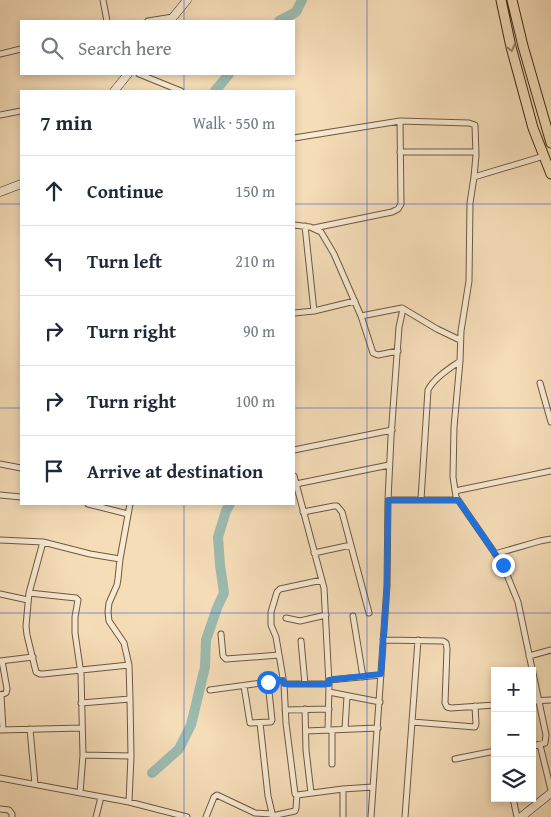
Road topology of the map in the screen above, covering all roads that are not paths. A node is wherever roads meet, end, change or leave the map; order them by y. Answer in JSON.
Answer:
{"nodes":[{"id":1,"x":103,"y":0,"type":"edge"},
{"id":2,"x":187,"y":0,"type":"edge"},
{"id":3,"x":501,"y":0,"type":"edge"},
{"id":4,"x":512,"y":0,"type":"edge"},
{"id":5,"x":172,"y":19,"type":"edge"},
{"id":6,"x":107,"y":20,"type":"edge"},
{"id":7,"x":20,"y":49,"type":"edge"},
{"id":8,"x":0,"y":54,"type":"edge"},
{"id":9,"x":127,"y":75,"type":"edge"},
{"id":10,"x":141,"y":75,"type":"edge"},
{"id":11,"x":115,"y":90,"type":"edge"},
{"id":12,"x":179,"y":90,"type":"edge"},
{"id":13,"x":20,"y":111,"type":"edge"},
{"id":14,"x":0,"y":115,"type":"edge"},
{"id":15,"x":400,"y":121,"type":"junction"},
{"id":16,"x":295,"y":138,"type":"edge"},
{"id":17,"x":551,"y":143,"type":"edge"},
{"id":18,"x":400,"y":152,"type":"junction"},
{"id":19,"x":476,"y":152,"type":"junction"},
{"id":20,"x":544,"y":156,"type":"junction"},
{"id":21,"x":551,"y":174,"type":"edge"},
{"id":22,"x":474,"y":177,"type":"junction"},
{"id":23,"x":20,"y":184,"type":"edge"},
{"id":24,"x":0,"y":192,"type":"edge"},
{"id":25,"x":295,"y":225,"type":"edge"},
{"id":26,"x":305,"y":226,"type":"junction"},
{"id":27,"x":313,"y":229,"type":"junction"},
{"id":28,"x":355,"y":301,"type":"junction"},
{"id":29,"x":404,"y":309,"type":"junction"},
{"id":30,"x":314,"y":311,"type":"junction"},
{"id":31,"x":295,"y":313,"type":"edge"},
{"id":32,"x":361,"y":316,"type":"junction"},
{"id":33,"x":460,"y":340,"type":"junction"},
{"id":34,"x":398,"y":351,"type":"junction"},
{"id":35,"x":460,"y":361,"type":"junction"},
{"id":36,"x":540,"y":383,"type":"dead end"},
{"id":37,"x":551,"y":422,"type":"edge"},
{"id":38,"x":392,"y":430,"type":"junction"},
{"id":39,"x":295,"y":450,"type":"edge"},
{"id":40,"x":0,"y":464,"type":"edge"},
{"id":41,"x":389,"y":465,"type":"junction"},
{"id":42,"x":20,"y":468,"type":"edge"},
{"id":43,"x":551,"y":471,"type":"edge"},
{"id":44,"x":295,"y":480,"type":"edge"},
{"id":45,"x":296,"y":484,"type":"junction"},
{"id":46,"x":455,"y":491,"type":"junction"},
{"id":47,"x":0,"y":495,"type":"edge"},
{"id":48,"x":20,"y":497,"type":"edge"},
{"id":49,"x":421,"y":499,"type":"junction"},
{"id":50,"x":388,"y":500,"type":"junction"},
{"id":51,"x":458,"y":500,"type":"junction"},
{"id":52,"x":92,"y":505,"type":"edge"},
{"id":53,"x":130,"y":505,"type":"edge"},
{"id":54,"x":303,"y":512,"type":"junction"},
{"id":55,"x":128,"y":514,"type":"junction"},
{"id":56,"x":551,"y":539,"type":"edge"},
{"id":57,"x":0,"y":540,"type":"edge"},
{"id":58,"x":43,"y":542,"type":"junction"},
{"id":59,"x":351,"y":545,"type":"junction"},
{"id":60,"x":314,"y":553,"type":"junction"},
{"id":61,"x":495,"y":554,"type":"junction"},
{"id":62,"x":120,"y":559,"type":"junction"},
{"id":63,"x":322,"y":580,"type":"junction"},
{"id":64,"x":29,"y":593,"type":"junction"},
{"id":65,"x":0,"y":594,"type":"edge"},
{"id":66,"x":28,"y":600,"type":"junction"},
{"id":67,"x":369,"y":613,"type":"dead end"},
{"id":68,"x":326,"y":615,"type":"junction"},
{"id":69,"x":353,"y":616,"type":"dead end"},
{"id":70,"x":286,"y":618,"type":"dead end"},
{"id":71,"x":221,"y":634,"type":"dead end"},
{"id":72,"x":384,"y":640,"type":"junction"},
{"id":73,"x":418,"y":640,"type":"junction"},
{"id":74,"x":301,"y":642,"type":"dead end"},
{"id":75,"x":551,"y":650,"type":"edge"},
{"id":76,"x":279,"y":655,"type":"junction"},
{"id":77,"x":529,"y":656,"type":"junction"},
{"id":78,"x":33,"y":657,"type":"junction"},
{"id":79,"x":1,"y":661,"type":"edge"},
{"id":80,"x":129,"y":665,"type":"junction"},
{"id":81,"x":80,"y":670,"type":"junction"},
{"id":82,"x":381,"y":674,"type":"junction"},
{"id":83,"x":363,"y":677,"type":"junction"},
{"id":84,"x":268,"y":682,"type":"junction"},
{"id":85,"x":283,"y":682,"type":"junction"},
{"id":86,"x":329,"y":682,"type":"junction"},
{"id":87,"x":305,"y":684,"type":"junction"},
{"id":88,"x":244,"y":686,"type":"junction"},
{"id":89,"x":210,"y":690,"type":"dead end"},
{"id":90,"x":329,"y":692,"type":"junction"},
{"id":91,"x":0,"y":695,"type":"edge"},
{"id":92,"x":347,"y":696,"type":"junction"},
{"id":93,"x":130,"y":699,"type":"junction"},
{"id":94,"x":551,"y":700,"type":"edge"},
{"id":95,"x":539,"y":701,"type":"junction"},
{"id":96,"x":380,"y":702,"type":"junction"},
{"id":97,"x":81,"y":703,"type":"junction"},
{"id":98,"x":491,"y":705,"type":"edge"},
{"id":99,"x":475,"y":706,"type":"junction"},
{"id":100,"x":329,"y":708,"type":"junction"},
{"id":101,"x":285,"y":710,"type":"junction"},
{"id":102,"x":305,"y":710,"type":"junction"},
{"id":103,"x":412,"y":722,"type":"junction"},
{"id":104,"x":260,"y":723,"type":"junction"},
{"id":105,"x":82,"y":728,"type":"junction"},
{"id":106,"x":378,"y":728,"type":"junction"},
{"id":107,"x":30,"y":729,"type":"junction"},
{"id":108,"x":345,"y":729,"type":"junction"},
{"id":109,"x":2,"y":730,"type":"edge"},
{"id":110,"x":330,"y":730,"type":"junction"},
{"id":111,"x":306,"y":731,"type":"junction"},
{"id":112,"x":540,"y":744,"type":"junction"},
{"id":113,"x":536,"y":745,"type":"edge"},
{"id":114,"x":491,"y":752,"type":"edge"},
{"id":115,"x":83,"y":755,"type":"junction"},
{"id":116,"x":131,"y":756,"type":"junction"},
{"id":117,"x":454,"y":759,"type":"dead end"},
{"id":118,"x":332,"y":764,"type":"dead end"},
{"id":119,"x":0,"y":778,"type":"edge"},
{"id":120,"x":35,"y":784,"type":"junction"},
{"id":121,"x":373,"y":787,"type":"junction"},
{"id":122,"x":343,"y":789,"type":"junction"},
{"id":123,"x":551,"y":791,"type":"edge"},
{"id":124,"x":80,"y":793,"type":"junction"},
{"id":125,"x":311,"y":794,"type":"junction"},
{"id":126,"x":297,"y":795,"type":"junction"},
{"id":127,"x":101,"y":797,"type":"junction"},
{"id":128,"x":129,"y":802,"type":"junction"},
{"id":129,"x":514,"y":802,"type":"edge"},
{"id":130,"x":0,"y":810,"type":"edge"},
{"id":131,"x":272,"y":815,"type":"edge"},
{"id":132,"x":12,"y":817,"type":"edge"},
{"id":133,"x":96,"y":817,"type":"edge"},
{"id":134,"x":187,"y":817,"type":"edge"},
{"id":135,"x":206,"y":817,"type":"edge"},
{"id":136,"x":343,"y":817,"type":"edge"},
{"id":137,"x":371,"y":817,"type":"edge"},
{"id":138,"x":405,"y":817,"type":"edge"},
{"id":139,"x":517,"y":817,"type":"edge"},
{"id":140,"x":521,"y":817,"type":"edge"}],
"edges":[{"from":1,"to":6,"type":"street"},
{"from":2,"to":5,"type":"street"},
{"from":3,"to":20,"type":"main road","one_way":true},
{"from":4,"to":17,"type":"main road"},
{"from":7,"to":8,"type":"street"},
{"from":9,"to":11,"type":"street"},
{"from":10,"to":12,"type":"street"},
{"from":13,"to":14,"type":"street"},
{"from":15,"to":16,"type":"street"},
{"from":15,"to":18,"type":"street"},
{"from":15,"to":19,"type":"street"},
{"from":18,"to":19,"type":"street"},
{"from":18,"to":27,"type":"street"},
{"from":19,"to":22,"type":"street"},
{"from":20,"to":21,"type":"main road"},
{"from":20,"to":22,"type":"street"},
{"from":22,"to":33,"type":"street"},
{"from":23,"to":24,"type":"street"},
{"from":25,"to":26,"type":"street"},
{"from":26,"to":27,"type":"street"},
{"from":26,"to":30,"type":"street"},
{"from":27,"to":28,"type":"street"},
{"from":28,"to":30,"type":"street"},
{"from":28,"to":32,"type":"street"},
{"from":29,"to":32,"type":"street"},
{"from":29,"to":33,"type":"street"},
{"from":29,"to":34,"type":"street"},
{"from":30,"to":31,"type":"street"},
{"from":32,"to":34,"type":"street"},
{"from":33,"to":35,"type":"street"},
{"from":34,"to":38,"type":"street"},
{"from":35,"to":46,"type":"street"},
{"from":35,"to":49,"type":"street"},
{"from":36,"to":37,"type":"street"},
{"from":38,"to":39,"type":"street"},
{"from":38,"to":41,"type":"street"},
{"from":40,"to":42,"type":"street"},
{"from":41,"to":45,"type":"street"},
{"from":41,"to":50,"type":"street"},
{"from":43,"to":46,"type":"street"},
{"from":44,"to":45,"type":"street"},
{"from":45,"to":54,"type":"street"},
{"from":46,"to":51,"type":"street"},
{"from":47,"to":48,"type":"street"},
{"from":49,"to":50,"type":"street"},
{"from":49,"to":51,"type":"street"},
{"from":50,"to":72,"type":"street"},
{"from":51,"to":61,"type":"street"},
{"from":52,"to":55,"type":"street"},
{"from":53,"to":55,"type":"street"},
{"from":54,"to":59,"type":"street"},
{"from":54,"to":60,"type":"street"},
{"from":55,"to":62,"type":"street"},
{"from":56,"to":61,"type":"street"},
{"from":57,"to":58,"type":"street"},
{"from":58,"to":62,"type":"street"},
{"from":58,"to":64,"type":"street"},
{"from":59,"to":60,"type":"street"},
{"from":59,"to":67,"type":"street"},
{"from":60,"to":63,"type":"street"},
{"from":61,"to":77,"type":"street"},
{"from":62,"to":80,"type":"street"},
{"from":63,"to":68,"type":"street"},
{"from":63,"to":76,"type":"street"},
{"from":64,"to":66,"type":"street"},
{"from":64,"to":81,"type":"street"},
{"from":65,"to":66,"type":"street"},
{"from":66,"to":78,"type":"street"},
{"from":68,"to":70,"type":"street"},
{"from":68,"to":86,"type":"street"},
{"from":69,"to":83,"type":"street"},
{"from":71,"to":76,"type":"street"},
{"from":72,"to":73,"type":"street"},
{"from":72,"to":82,"type":"street"},
{"from":73,"to":99,"type":"street"},
{"from":73,"to":103,"type":"street"},
{"from":74,"to":87,"type":"street"},
{"from":75,"to":77,"type":"street"},
{"from":76,"to":85,"type":"street"},
{"from":77,"to":95,"type":"street"},
{"from":78,"to":79,"type":"street"},
{"from":78,"to":81,"type":"street"},
{"from":79,"to":91,"type":"street"},
{"from":80,"to":81,"type":"street"},
{"from":80,"to":93,"type":"street"},
{"from":81,"to":97,"type":"street"},
{"from":82,"to":83,"type":"street"},
{"from":82,"to":96,"type":"street"},
{"from":83,"to":86,"type":"street"},
{"from":84,"to":85,"type":"street"},
{"from":84,"to":88,"type":"street"},
{"from":84,"to":104,"type":"street"},
{"from":85,"to":87,"type":"street"},
{"from":85,"to":101,"type":"street"},
{"from":86,"to":87,"type":"street"},
{"from":86,"to":90,"type":"street"},
{"from":88,"to":89,"type":"street"},
{"from":88,"to":104,"type":"street"},
{"from":90,"to":92,"type":"street"},
{"from":90,"to":100,"type":"street"},
{"from":91,"to":109,"type":"street"},
{"from":92,"to":96,"type":"street"},
{"from":92,"to":108,"type":"street"},
{"from":93,"to":97,"type":"street"},
{"from":93,"to":116,"type":"street"},
{"from":94,"to":95,"type":"street"},
{"from":95,"to":112,"type":"street"},
{"from":96,"to":106,"type":"street"},
{"from":97,"to":105,"type":"street"},
{"from":98,"to":99,"type":"street"},
{"from":99,"to":103,"type":"street"},
{"from":100,"to":102,"type":"street"},
{"from":100,"to":110,"type":"street"},
{"from":101,"to":102,"type":"street"},
{"from":101,"to":126,"type":"street"},
{"from":102,"to":111,"type":"street"},
{"from":103,"to":138,"type":"street"},
{"from":104,"to":131,"type":"street"},
{"from":105,"to":107,"type":"street"},
{"from":105,"to":115,"type":"street"},
{"from":106,"to":108,"type":"street"},
{"from":106,"to":121,"type":"street"},
{"from":107,"to":109,"type":"street"},
{"from":107,"to":120,"type":"street"},
{"from":108,"to":110,"type":"street"},
{"from":110,"to":111,"type":"street"},
{"from":110,"to":118,"type":"street"},
{"from":111,"to":125,"type":"street"},
{"from":112,"to":113,"type":"street"},
{"from":112,"to":123,"type":"street"},
{"from":114,"to":117,"type":"street"},
{"from":115,"to":116,"type":"street"},
{"from":115,"to":124,"type":"street"},
{"from":116,"to":128,"type":"street"},
{"from":119,"to":120,"type":"street"},
{"from":120,"to":124,"type":"street"},
{"from":121,"to":122,"type":"street"},
{"from":121,"to":137,"type":"street"},
{"from":122,"to":125,"type":"street"},
{"from":122,"to":136,"type":"street"},
{"from":123,"to":140,"type":"street"},
{"from":124,"to":127,"type":"street"},
{"from":125,"to":126,"type":"street"},
{"from":126,"to":131,"type":"street"},
{"from":127,"to":128,"type":"street"},
{"from":127,"to":133,"type":"street"},
{"from":128,"to":134,"type":"street"},
{"from":129,"to":139,"type":"street"},
{"from":130,"to":132,"type":"street"},
{"from":131,"to":135,"type":"street"}]}
